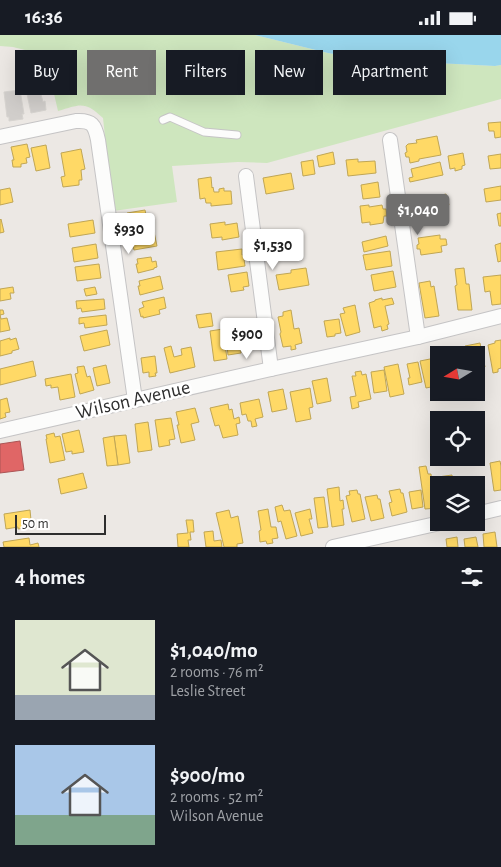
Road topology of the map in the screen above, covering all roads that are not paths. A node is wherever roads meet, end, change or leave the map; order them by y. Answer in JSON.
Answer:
{"nodes":[{"id":1,"x":163,"y":120,"type":"dead end"},
{"id":2,"x":237,"y":135,"type":"dead end"},
{"id":3,"x":0,"y":137,"type":"edge"},
{"id":4,"x":390,"y":139,"type":"dead end"},
{"id":5,"x":246,"y":176,"type":"dead end"},
{"id":6,"x":501,"y":316,"type":"edge"},
{"id":7,"x":418,"y":337,"type":"junction"},
{"id":8,"x":271,"y":369,"type":"junction"},
{"id":9,"x":136,"y":400,"type":"junction"},
{"id":10,"x":0,"y":431,"type":"edge"},
{"id":11,"x":501,"y":508,"type":"edge"},
{"id":12,"x":485,"y":512,"type":"edge"},
{"id":13,"x":430,"y":525,"type":"edge"},
{"id":14,"x":333,"y":547,"type":"edge"}],
"edges":[{"from":1,"to":2,"type":"lane"},
{"from":3,"to":9,"type":"street"},
{"from":4,"to":7,"type":"street"},
{"from":5,"to":8,"type":"street"},
{"from":6,"to":7,"type":"street","name":"Wilson Avenue"},
{"from":7,"to":8,"type":"street","name":"Wilson Avenue"},
{"from":8,"to":9,"type":"street","name":"Wilson Avenue"},
{"from":9,"to":10,"type":"street","name":"Wilson Avenue"},
{"from":11,"to":12,"type":"street"},
{"from":13,"to":14,"type":"street"}]}
